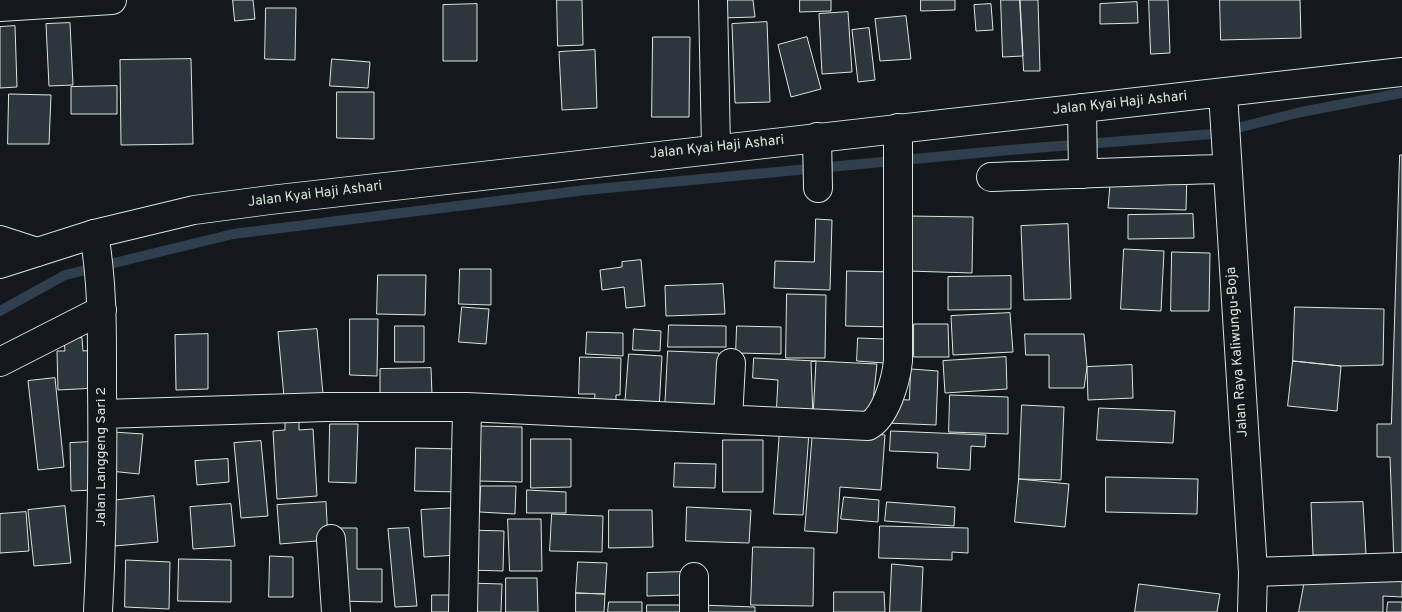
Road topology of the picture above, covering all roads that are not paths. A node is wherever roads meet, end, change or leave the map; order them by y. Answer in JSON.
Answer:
{"nodes":[{"id":1,"x":112,"y":0,"type":"edge"},
{"id":2,"x":713,"y":0,"type":"edge"},
{"id":3,"x":0,"y":7,"type":"edge"},
{"id":4,"x":1402,"y":72,"type":"edge"},
{"id":5,"x":1223,"y":92,"type":"junction"},
{"id":6,"x":1082,"y":118,"type":"junction"},
{"id":7,"x":898,"y":135,"type":"junction"},
{"id":8,"x":817,"y":146,"type":"junction"},
{"id":9,"x":716,"y":148,"type":"junction"},
{"id":10,"x":1082,"y":166,"type":"junction"},
{"id":11,"x":1226,"y":166,"type":"junction"},
{"id":12,"x":991,"y":177,"type":"dead end"},
{"id":13,"x":818,"y":188,"type":"dead end"},
{"id":14,"x":94,"y":234,"type":"junction"},
{"id":15,"x":0,"y":240,"type":"edge"},
{"id":16,"x":37,"y":252,"type":"junction"},
{"id":17,"x":0,"y":264,"type":"edge"},
{"id":18,"x":102,"y":306,"type":"junction"},
{"id":19,"x":0,"y":362,"type":"edge"},
{"id":20,"x":731,"y":363,"type":"dead end"},
{"id":21,"x":467,"y":407,"type":"junction"},
{"id":22,"x":103,"y":414,"type":"junction"},
{"id":23,"x":728,"y":420,"type":"junction"},
{"id":24,"x":331,"y":539,"type":"dead end"},
{"id":25,"x":1402,"y":566,"type":"edge"},
{"id":26,"x":1253,"y":572,"type":"junction"},
{"id":27,"x":694,"y":577,"type":"dead end"},
{"id":28,"x":98,"y":612,"type":"edge"},
{"id":29,"x":336,"y":612,"type":"edge"},
{"id":30,"x":462,"y":612,"type":"edge"},
{"id":31,"x":694,"y":612,"type":"edge"},
{"id":32,"x":1252,"y":612,"type":"edge"}],
"edges":[{"from":1,"to":3,"type":"street"},
{"from":2,"to":9,"type":"street"},
{"from":4,"to":5,"type":"street","name":"Jalan Kyai Haji Ashari"},
{"from":5,"to":6,"type":"street","name":"Jalan Kyai Haji Ashari"},
{"from":5,"to":11,"type":"street","name":"Jalan Raya Kaliwungu-Boja"},
{"from":6,"to":7,"type":"street","name":"Jalan Kyai Haji Ashari"},
{"from":6,"to":10,"type":"street"},
{"from":7,"to":8,"type":"street","name":"Jalan Kyai Haji Ashari"},
{"from":7,"to":23,"type":"street"},
{"from":8,"to":9,"type":"street","name":"Jalan Kyai Haji Ashari"},
{"from":8,"to":13,"type":"street"},
{"from":9,"to":14,"type":"street","name":"Jalan Kyai Haji Ashari"},
{"from":10,"to":11,"type":"street"},
{"from":10,"to":12,"type":"street"},
{"from":11,"to":26,"type":"street","name":"Jalan Raya Kaliwungu-Boja"},
{"from":14,"to":16,"type":"street","name":"Jalan Kyai Haji Ashari"},
{"from":14,"to":18,"type":"street","name":"Jalan Langgeng Sari 2"},
{"from":15,"to":16,"type":"street"},
{"from":16,"to":17,"type":"street","name":"Jalan Kyai Haji Ashari"},
{"from":18,"to":19,"type":"street"},
{"from":18,"to":22,"type":"street","name":"Jalan Langgeng Sari 2"},
{"from":20,"to":23,"type":"street"},
{"from":21,"to":22,"type":"street"},
{"from":21,"to":23,"type":"street"},
{"from":21,"to":30,"type":"street"},
{"from":22,"to":28,"type":"street","name":"Jalan Langgeng Sari 2"},
{"from":24,"to":29,"type":"street"},
{"from":25,"to":26,"type":"street"},
{"from":26,"to":32,"type":"street","name":"Jalan Raya Kaliwungu-Boja"},
{"from":27,"to":31,"type":"street"}]}
